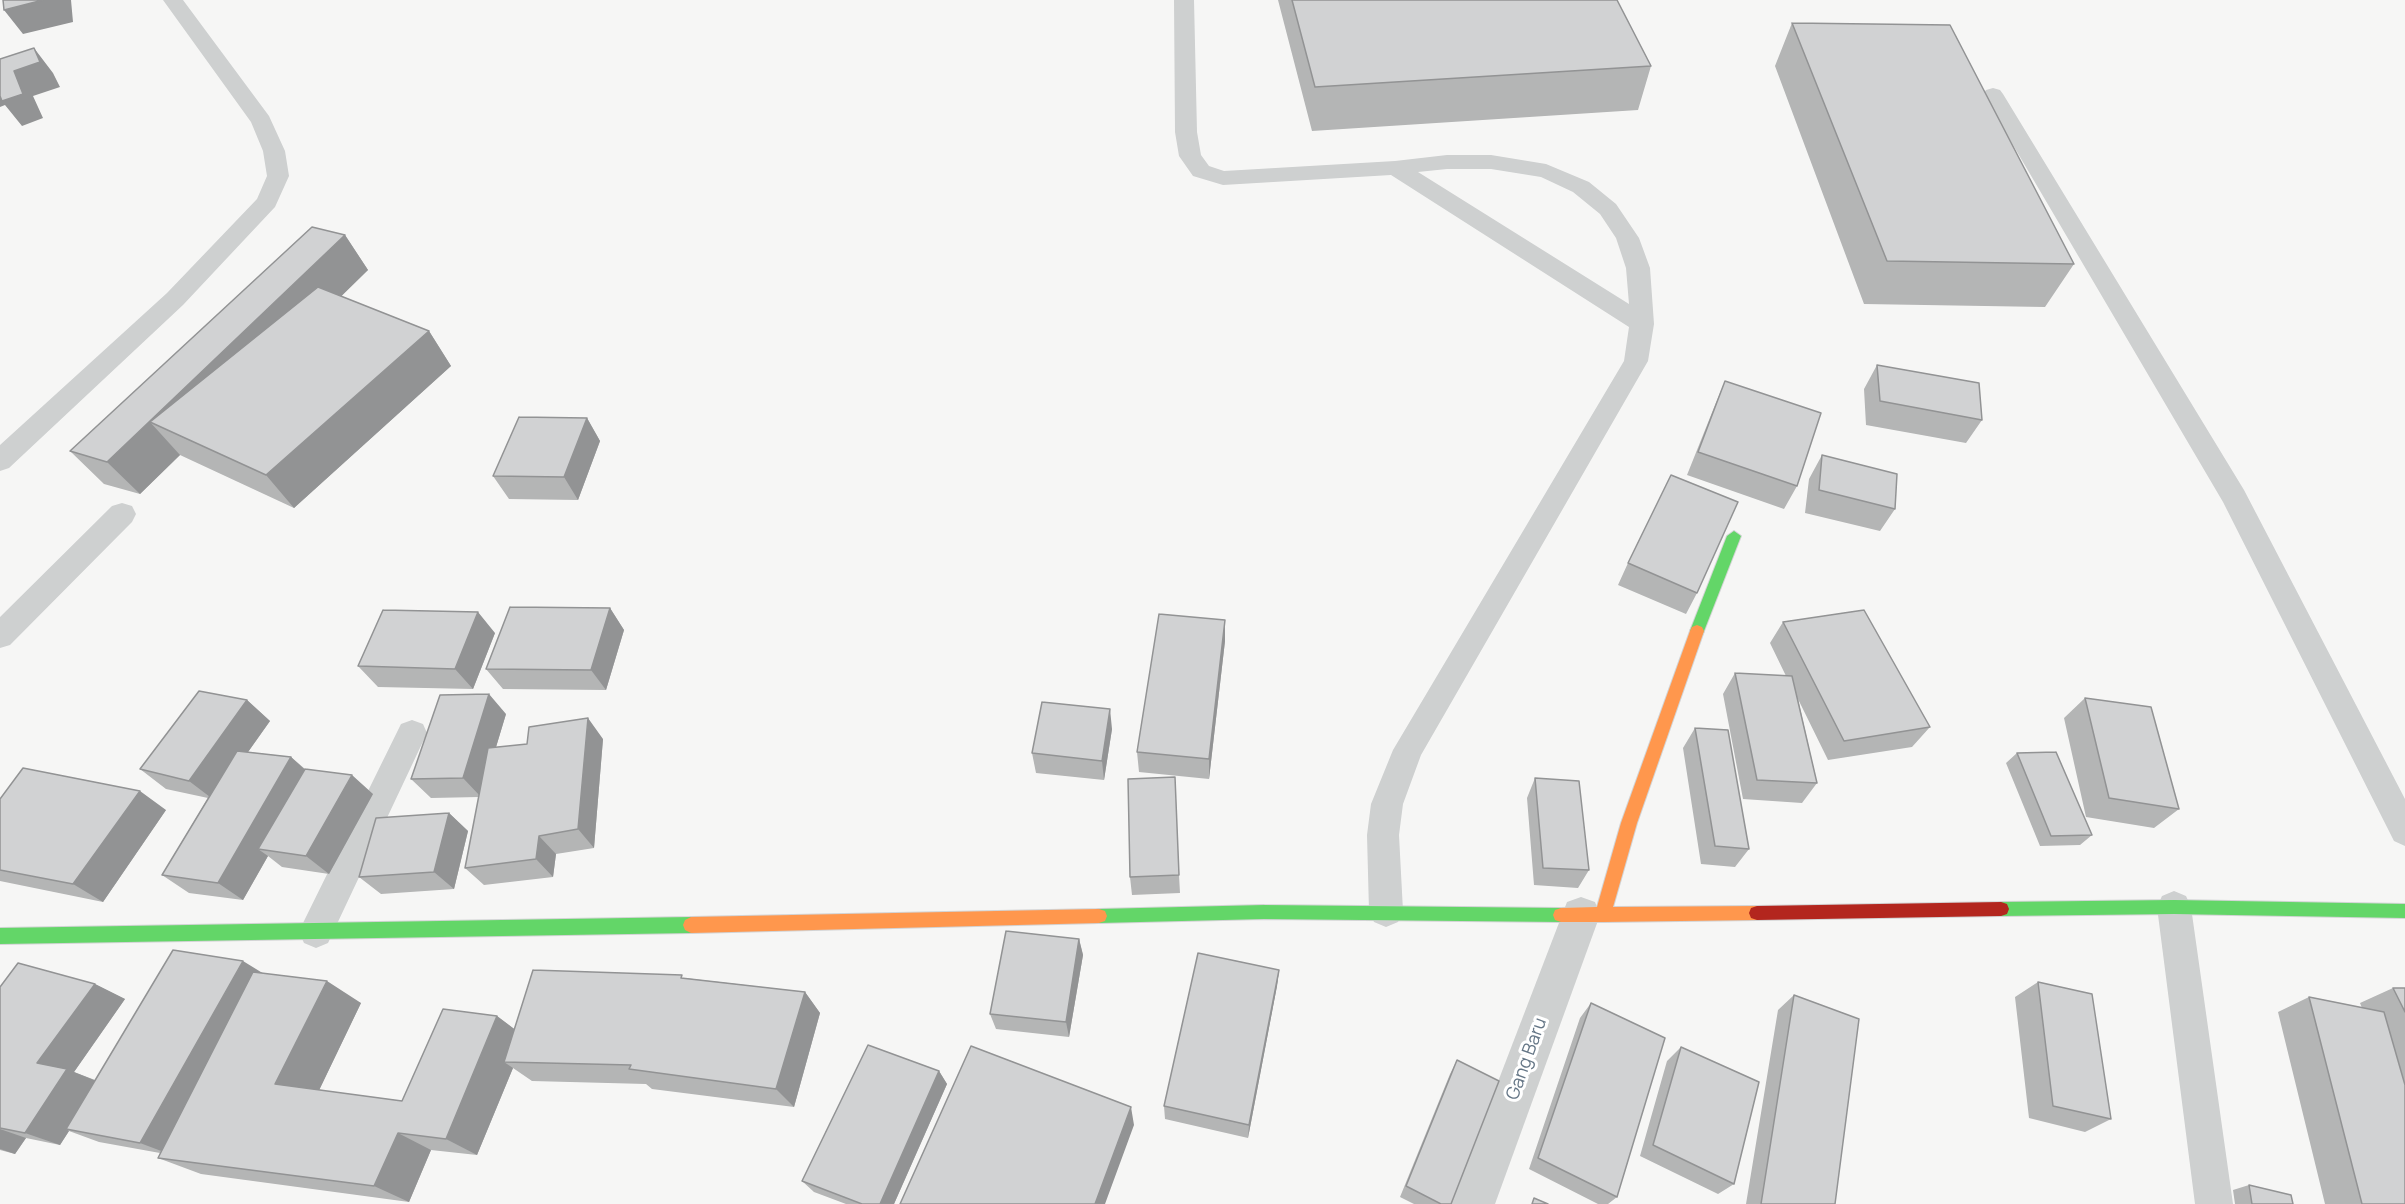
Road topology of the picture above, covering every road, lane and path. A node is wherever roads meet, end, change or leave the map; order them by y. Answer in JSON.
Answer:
{"nodes":[{"id":1,"x":173,"y":0,"type":"edge"},
{"id":2,"x":1184,"y":0,"type":"edge"},
{"id":3,"x":1992,"y":94,"type":"dead end"},
{"id":4,"x":1395,"y":168,"type":"junction"},
{"id":5,"x":1642,"y":324,"type":"junction"},
{"id":6,"x":0,"y":461,"type":"edge"},
{"id":7,"x":122,"y":514,"type":"dead end"},
{"id":8,"x":1734,"y":536,"type":"edge"},
{"id":9,"x":0,"y":636,"type":"edge"},
{"id":10,"x":412,"y":733,"type":"dead end"},
{"id":11,"x":2405,"y":831,"type":"edge"},
{"id":12,"x":2174,"y":907,"type":"junction"},
{"id":13,"x":1386,"y":911,"type":"junction"},
{"id":14,"x":2405,"y":911,"type":"edge"},
{"id":15,"x":1592,"y":915,"type":"junction"},
{"id":16,"x":316,"y":932,"type":"junction"},
{"id":17,"x":0,"y":936,"type":"edge"},
{"id":18,"x":1473,"y":1204,"type":"edge"},
{"id":19,"x":2214,"y":1204,"type":"edge"}],
"edges":[{"from":1,"to":6,"type":"lane"},
{"from":2,"to":4,"type":"lane"},
{"from":3,"to":11,"type":"lane"},
{"from":4,"to":5,"type":"lane"},
{"from":4,"to":5,"type":"lane"},
{"from":5,"to":13,"type":"lane"},
{"from":7,"to":9,"type":"lane"},
{"from":8,"to":15,"type":"street"},
{"from":10,"to":16,"type":"lane"},
{"from":12,"to":14,"type":"street"},
{"from":12,"to":15,"type":"street"},
{"from":12,"to":19,"type":"lane"},
{"from":13,"to":15,"type":"street"},
{"from":13,"to":16,"type":"street"},
{"from":15,"to":18,"type":"street","name":"Gang Baru"},
{"from":16,"to":17,"type":"street"}]}
